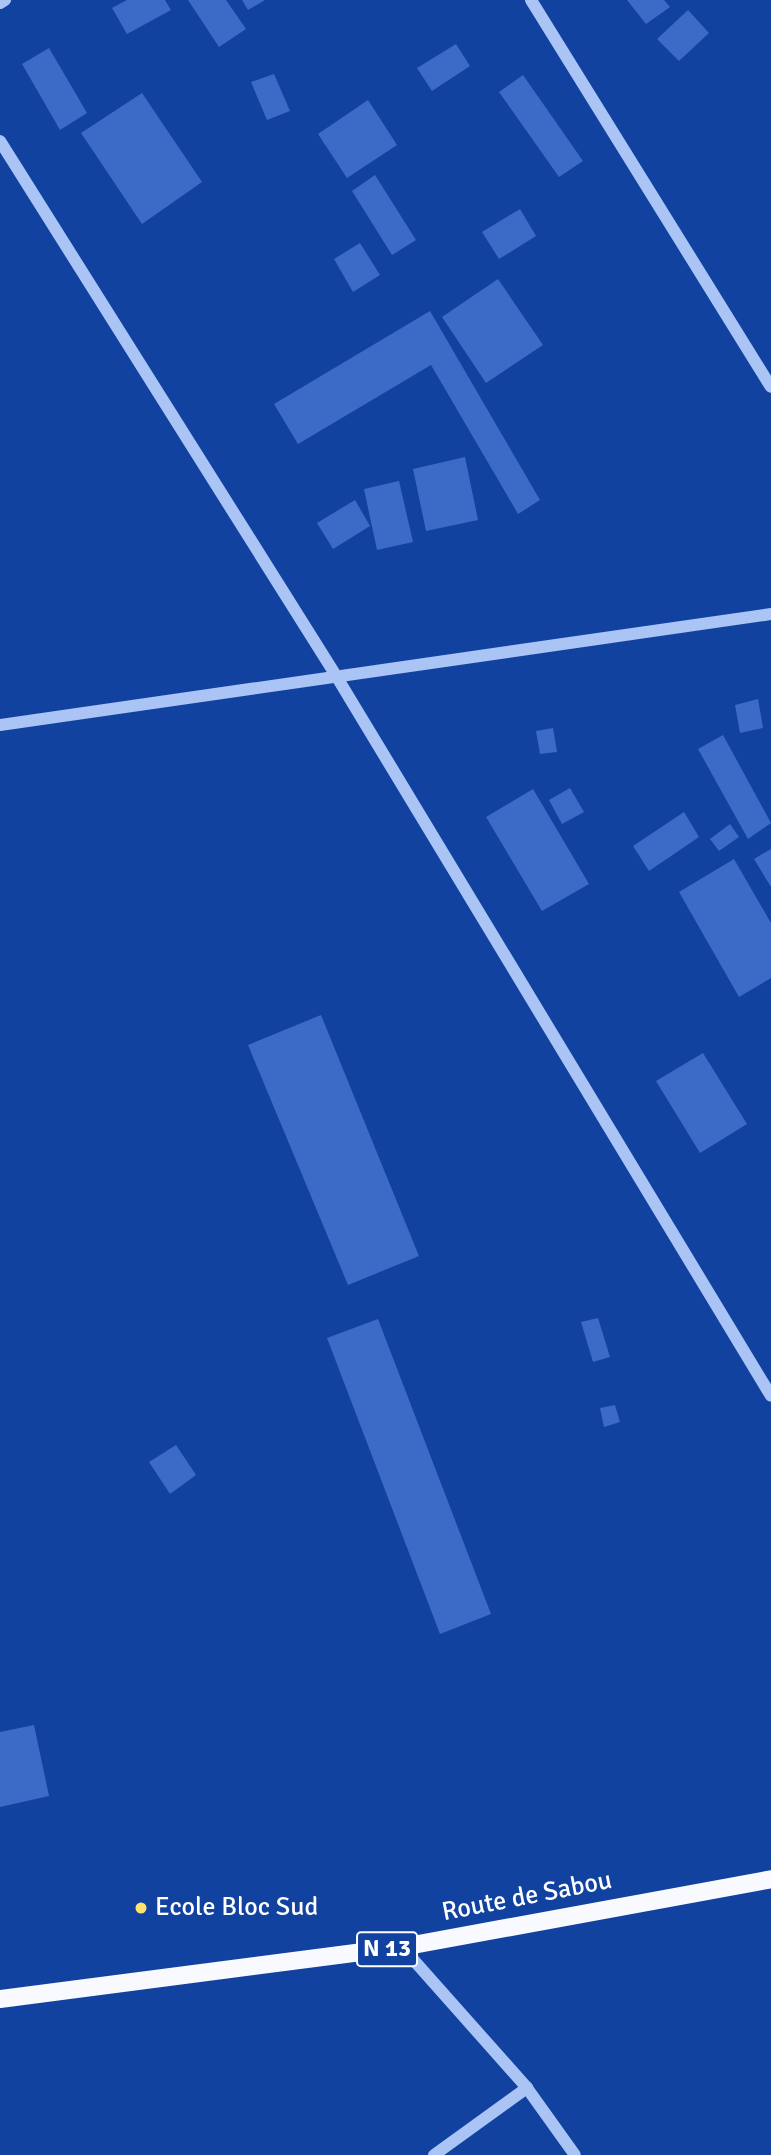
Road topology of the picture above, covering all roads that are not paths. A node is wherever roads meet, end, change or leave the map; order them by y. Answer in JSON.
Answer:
{"nodes":[{"id":1,"x":5,"y":0,"type":"edge"},
{"id":2,"x":531,"y":0,"type":"edge"},
{"id":3,"x":0,"y":3,"type":"edge"},
{"id":4,"x":0,"y":141,"type":"edge"},
{"id":5,"x":771,"y":387,"type":"edge"},
{"id":6,"x":771,"y":614,"type":"edge"},
{"id":7,"x":335,"y":674,"type":"junction"},
{"id":8,"x":0,"y":725,"type":"edge"},
{"id":9,"x":771,"y":1395,"type":"edge"},
{"id":10,"x":771,"y":1879,"type":"edge"},
{"id":11,"x":402,"y":1947,"type":"junction"},
{"id":12,"x":0,"y":1999,"type":"edge"},
{"id":13,"x":527,"y":2088,"type":"junction"},
{"id":14,"x":434,"y":2155,"type":"edge"},
{"id":15,"x":575,"y":2155,"type":"edge"}],
"edges":[{"from":1,"to":3,"type":"street"},
{"from":2,"to":5,"type":"street"},
{"from":4,"to":7,"type":"street"},
{"from":6,"to":7,"type":"street"},
{"from":7,"to":8,"type":"street"},
{"from":7,"to":9,"type":"street"},
{"from":10,"to":11,"type":"main road","name":"Route de Sabou","number":"N 13"},
{"from":11,"to":12,"type":"main road","name":"Route de Sabou","number":"N 13"},
{"from":11,"to":13,"type":"street"},
{"from":13,"to":14,"type":"street"},
{"from":13,"to":15,"type":"street"}]}
